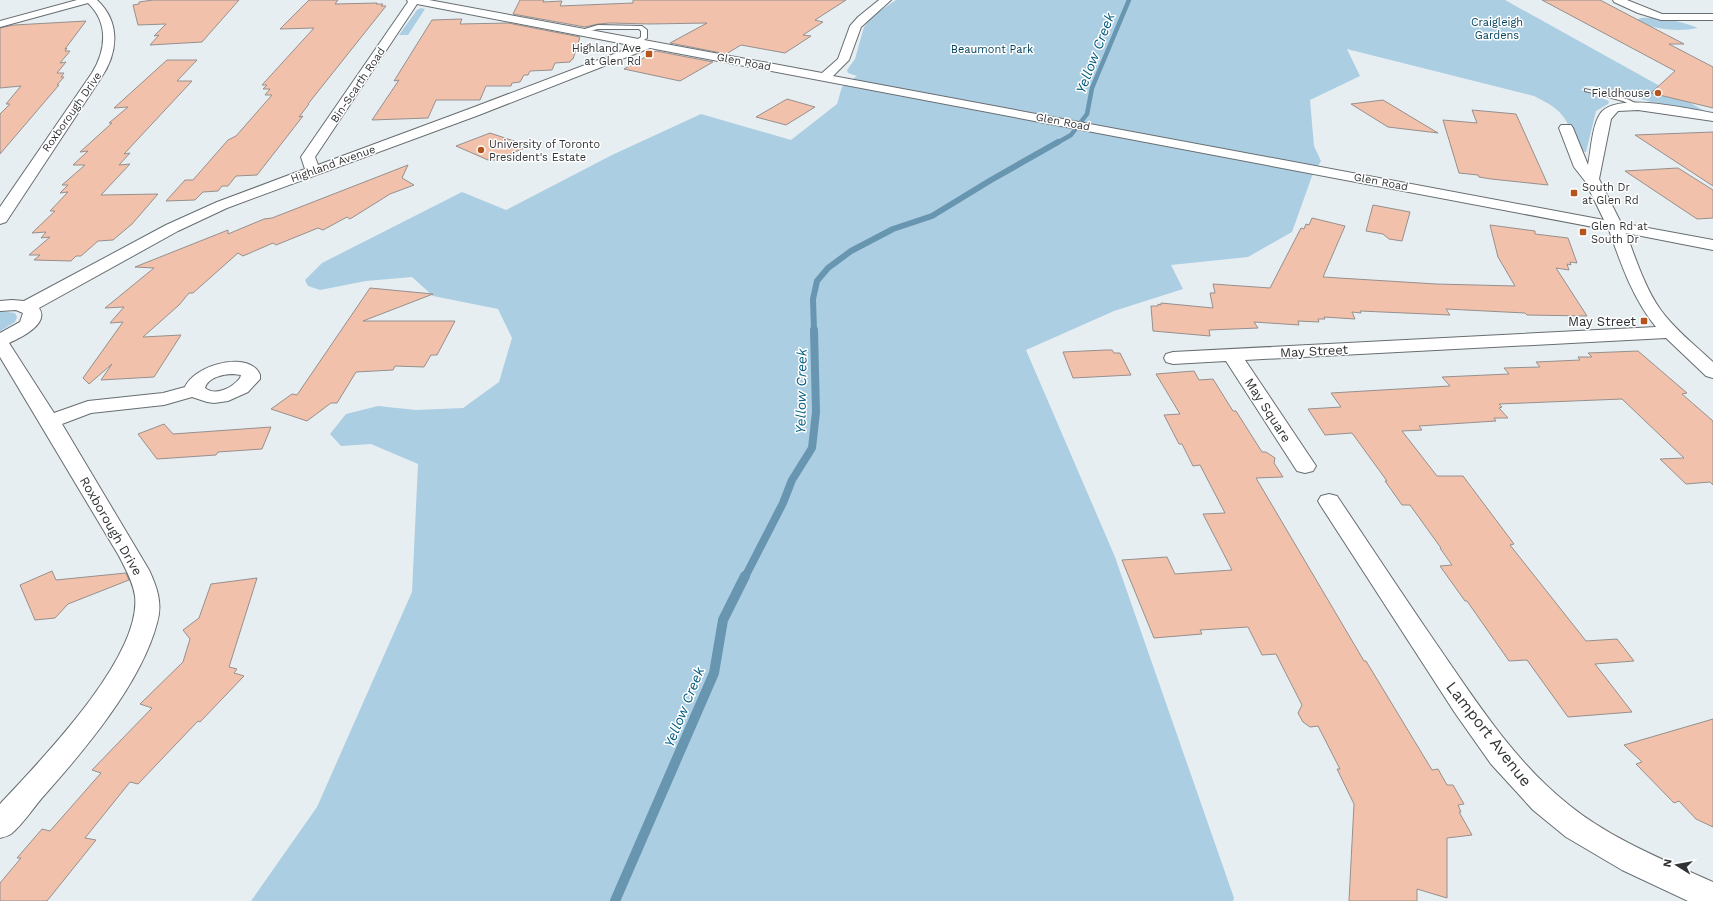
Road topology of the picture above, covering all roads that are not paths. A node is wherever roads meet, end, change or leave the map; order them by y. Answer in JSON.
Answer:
{"nodes":[{"id":1,"x":90,"y":0,"type":"edge"},
{"id":2,"x":414,"y":0,"type":"edge"},
{"id":3,"x":886,"y":0,"type":"edge"},
{"id":4,"x":1618,"y":0,"type":"edge"},
{"id":5,"x":1713,"y":17,"type":"edge"},
{"id":6,"x":1683,"y":18,"type":"junction"},
{"id":7,"x":0,"y":24,"type":"edge"},
{"id":8,"x":1701,"y":27,"type":"dead end"},
{"id":9,"x":581,"y":31,"type":"junction"},
{"id":10,"x":643,"y":43,"type":"junction"},
{"id":11,"x":825,"y":77,"type":"junction"},
{"id":12,"x":1587,"y":90,"type":"dead end"},
{"id":13,"x":1638,"y":106,"type":"junction"},
{"id":14,"x":1713,"y":117,"type":"edge"},
{"id":15,"x":1566,"y":128,"type":"dead end"},
{"id":16,"x":313,"y":171,"type":"junction"},
{"id":17,"x":1592,"y":179,"type":"junction"},
{"id":18,"x":0,"y":219,"type":"edge"},
{"id":19,"x":1615,"y":226,"type":"junction"},
{"id":20,"x":1713,"y":245,"type":"edge"},
{"id":21,"x":0,"y":306,"type":"edge"},
{"id":22,"x":27,"y":307,"type":"junction"},
{"id":23,"x":1670,"y":332,"type":"junction"},
{"id":24,"x":0,"y":340,"type":"edge"},
{"id":25,"x":0,"y":344,"type":"edge"},
{"id":26,"x":1232,"y":355,"type":"junction"},
{"id":27,"x":1174,"y":358,"type":"dead end"},
{"id":28,"x":1713,"y":372,"type":"edge"},
{"id":29,"x":196,"y":390,"type":"dead end"},
{"id":30,"x":51,"y":421,"type":"junction"},
{"id":31,"x":1305,"y":466,"type":"dead end"},
{"id":32,"x":1329,"y":501,"type":"dead end"},
{"id":33,"x":0,"y":825,"type":"edge"},
{"id":34,"x":1713,"y":897,"type":"edge"}],
"edges":[{"from":1,"to":7,"type":"street"},
{"from":1,"to":18,"type":"street","name":"Roxborough Drive"},
{"from":2,"to":9,"type":"street","name":"Glen Road"},
{"from":2,"to":16,"type":"street","name":"Bin-Scarth Road"},
{"from":3,"to":11,"type":"street"},
{"from":4,"to":6,"type":"street"},
{"from":5,"to":6,"type":"street"},
{"from":6,"to":8,"type":"street"},
{"from":9,"to":10,"type":"street","name":"Glen Road"},
{"from":9,"to":10,"type":"lane"},
{"from":10,"to":11,"type":"street","name":"Glen Road"},
{"from":10,"to":16,"type":"street","name":"Highland Avenue"},
{"from":11,"to":19,"type":"street","name":"Glen Road"},
{"from":12,"to":13,"type":"lane"},
{"from":13,"to":14,"type":"street"},
{"from":13,"to":17,"type":"street"},
{"from":15,"to":17,"type":"street"},
{"from":16,"to":22,"type":"street","name":"Highland Avenue"},
{"from":17,"to":19,"type":"street"},
{"from":19,"to":20,"type":"street","name":"Glen Road"},
{"from":19,"to":23,"type":"street"},
{"from":21,"to":22,"type":"street"},
{"from":22,"to":24,"type":"street"},
{"from":23,"to":26,"type":"street","name":"May Street"},
{"from":23,"to":28,"type":"street"},
{"from":25,"to":30,"type":"street","name":"Roxborough Drive"},
{"from":26,"to":27,"type":"street","name":"May Street"},
{"from":26,"to":31,"type":"street","name":"May Square"},
{"from":29,"to":30,"type":"street"},
{"from":30,"to":33,"type":"street","name":"Roxborough Drive"},
{"from":32,"to":34,"type":"street","name":"Lamport Avenue"}]}
